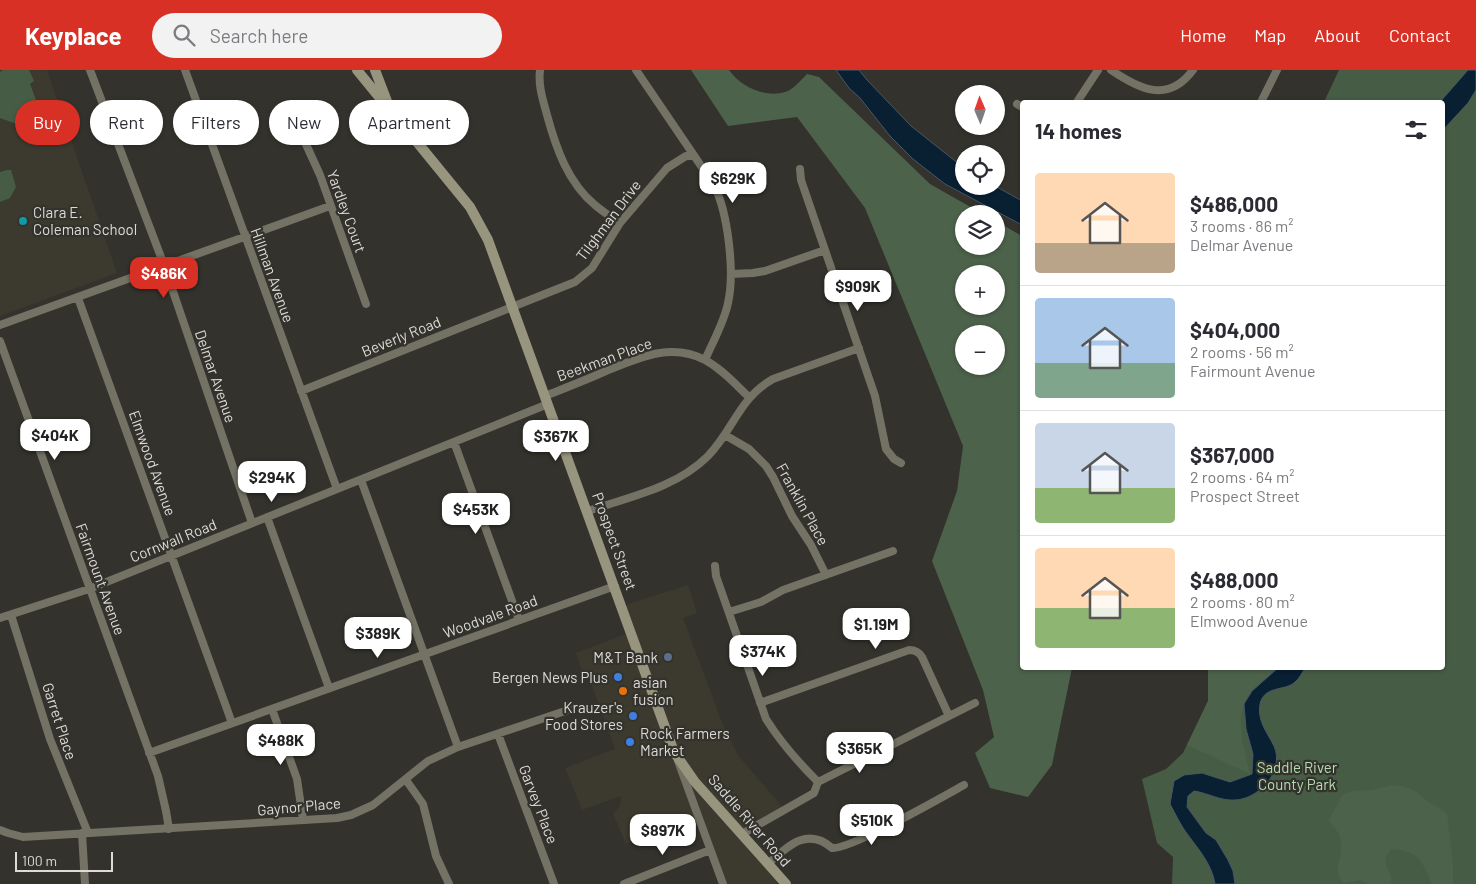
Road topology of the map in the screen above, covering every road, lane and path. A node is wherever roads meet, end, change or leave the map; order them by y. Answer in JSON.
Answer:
{"nodes":[{"id":1,"x":90,"y":70,"type":"edge"},
{"id":2,"x":185,"y":70,"type":"edge"},
{"id":3,"x":357,"y":70,"type":"edge"},
{"id":4,"x":375,"y":70,"type":"edge"},
{"id":5,"x":540,"y":70,"type":"edge"},
{"id":6,"x":636,"y":70,"type":"edge"},
{"id":7,"x":1098,"y":70,"type":"edge"},
{"id":8,"x":1111,"y":70,"type":"edge"},
{"id":9,"x":1193,"y":70,"type":"edge"},
{"id":10,"x":1277,"y":70,"type":"edge"},
{"id":11,"x":382,"y":100,"type":"edge"},
{"id":12,"x":387,"y":100,"type":"edge"},
{"id":13,"x":1078,"y":100,"type":"edge"},
{"id":14,"x":1262,"y":100,"type":"edge"},
{"id":15,"x":306,"y":145,"type":"edge"},
{"id":16,"x":419,"y":145,"type":"edge"},
{"id":17,"x":694,"y":156,"type":"junction"},
{"id":18,"x":800,"y":169,"type":"dead end"},
{"id":19,"x":330,"y":206,"type":"junction"},
{"id":20,"x":620,"y":223,"type":"junction"},
{"id":21,"x":245,"y":237,"type":"junction"},
{"id":22,"x":825,"y":250,"type":"junction"},
{"id":23,"x":164,"y":265,"type":"junction"},
{"id":24,"x":731,"y":274,"type":"junction"},
{"id":25,"x":78,"y":298,"type":"junction"},
{"id":26,"x":366,"y":304,"type":"dead end"},
{"id":27,"x":512,"y":306,"type":"junction"},
{"id":28,"x":0,"y":325,"type":"edge"},
{"id":29,"x":0,"y":341,"type":"edge"},
{"id":30,"x":858,"y":348,"type":"junction"},
{"id":31,"x":705,"y":360,"type":"junction"},
{"id":32,"x":301,"y":391,"type":"junction"},
{"id":33,"x":749,"y":397,"type":"junction"},
{"id":34,"x":547,"y":400,"type":"junction"},
{"id":35,"x":725,"y":435,"type":"junction"},
{"id":36,"x":454,"y":442,"type":"junction"},
{"id":37,"x":901,"y":463,"type":"dead end"},
{"id":38,"x":361,"y":480,"type":"junction"},
{"id":39,"x":337,"y":489,"type":"junction"},
{"id":40,"x":588,"y":511,"type":"junction"},
{"id":41,"x":267,"y":517,"type":"junction"},
{"id":42,"x":252,"y":523,"type":"junction"},
{"id":43,"x":893,"y":551,"type":"dead end"},
{"id":44,"x":171,"y":556,"type":"junction"},
{"id":45,"x":715,"y":566,"type":"dead end"},
{"id":46,"x":826,"y":575,"type":"junction"},
{"id":47,"x":615,"y":586,"type":"junction"},
{"id":48,"x":89,"y":588,"type":"junction"},
{"id":49,"x":729,"y":612,"type":"junction"},
{"id":50,"x":11,"y":615,"type":"junction"},
{"id":51,"x":0,"y":618,"type":"edge"},
{"id":52,"x":519,"y":620,"type":"junction"},
{"id":53,"x":424,"y":654,"type":"junction"},
{"id":54,"x":329,"y":688,"type":"junction"},
{"id":55,"x":760,"y":703,"type":"junction"},
{"id":56,"x":975,"y":703,"type":"dead end"},
{"id":57,"x":574,"y":708,"type":"dead end"},
{"id":58,"x":272,"y":709,"type":"junction"},
{"id":59,"x":949,"y":716,"type":"junction"},
{"id":60,"x":232,"y":723,"type":"junction"},
{"id":61,"x":498,"y":734,"type":"junction"},
{"id":62,"x":458,"y":748,"type":"junction"},
{"id":63,"x":674,"y":752,"type":"junction"},
{"id":64,"x":149,"y":753,"type":"junction"},
{"id":65,"x":406,"y":780,"type":"junction"},
{"id":66,"x":818,"y":782,"type":"junction"},
{"id":67,"x":964,"y":785,"type":"dead end"},
{"id":68,"x":303,"y":820,"type":"junction"},
{"id":69,"x":169,"y":829,"type":"junction"},
{"id":70,"x":0,"y":830,"type":"edge"},
{"id":71,"x":85,"y":833,"type":"junction"},
{"id":72,"x":742,"y":834,"type":"junction"},
{"id":73,"x":710,"y":850,"type":"junction"},
{"id":74,"x":768,"y":864,"type":"junction"},
{"id":75,"x":85,"y":881,"type":"edge"},
{"id":76,"x":449,"y":884,"type":"edge"},
{"id":77,"x":554,"y":884,"type":"edge"},
{"id":78,"x":624,"y":884,"type":"edge"},
{"id":79,"x":722,"y":884,"type":"edge"},
{"id":80,"x":786,"y":884,"type":"edge"}],
"edges":[{"from":1,"to":23,"type":"street","name":"Delmar Avenue"},
{"from":2,"to":21,"type":"street","name":"Hillman Avenue"},
{"from":3,"to":11,"type":"main road"},
{"from":4,"to":12,"type":"main road","name":"Prospect Street"},
{"from":5,"to":20,"type":"street"},
{"from":6,"to":17,"type":"street"},
{"from":7,"to":13,"type":"street"},
{"from":8,"to":9,"type":"street"},
{"from":10,"to":14,"type":"street"},
{"from":15,"to":19,"type":"street","name":"Yardley Court"},
{"from":16,"to":27,"type":"main road","name":"Prospect Street"},
{"from":17,"to":20,"type":"street","name":"Tilghman Drive"},
{"from":17,"to":24,"type":"street"},
{"from":18,"to":22,"type":"street"},
{"from":19,"to":21,"type":"street"},
{"from":19,"to":26,"type":"street","name":"Yardley Court"},
{"from":20,"to":27,"type":"street","name":"Tilghman Drive"},
{"from":21,"to":23,"type":"street"},
{"from":21,"to":32,"type":"street","name":"Hillman Avenue"},
{"from":22,"to":24,"type":"street"},
{"from":22,"to":30,"type":"street"},
{"from":23,"to":25,"type":"street"},
{"from":23,"to":42,"type":"street","name":"Delmar Avenue"},
{"from":24,"to":31,"type":"street"},
{"from":25,"to":28,"type":"street"},
{"from":25,"to":44,"type":"street","name":"Elmwood Avenue"},
{"from":27,"to":32,"type":"street","name":"Beverly Road"},
{"from":27,"to":34,"type":"main road","name":"Prospect Street"},
{"from":29,"to":48,"type":"street","name":"Fairmount Avenue"},
{"from":30,"to":33,"type":"street"},
{"from":30,"to":37,"type":"street"},
{"from":31,"to":33,"type":"street","name":"Beekman Place"},
{"from":31,"to":34,"type":"street","name":"Beekman Place"},
{"from":32,"to":39,"type":"street","name":"Hillman Avenue"},
{"from":33,"to":35,"type":"street"},
{"from":34,"to":36,"type":"street","name":"Cornwall Road"},
{"from":34,"to":40,"type":"main road","name":"Prospect Street"},
{"from":35,"to":40,"type":"street"},
{"from":35,"to":46,"type":"street","name":"Franklin Place"},
{"from":36,"to":38,"type":"street","name":"Cornwall Road"},
{"from":36,"to":52,"type":"street"},
{"from":38,"to":39,"type":"street","name":"Cornwall Road"},
{"from":38,"to":53,"type":"street"},
{"from":39,"to":41,"type":"street","name":"Cornwall Road"},
{"from":40,"to":47,"type":"main road","name":"Prospect Street"},
{"from":41,"to":42,"type":"street","name":"Cornwall Road"},
{"from":41,"to":54,"type":"street"},
{"from":42,"to":44,"type":"street","name":"Cornwall Road"},
{"from":43,"to":46,"type":"street"},
{"from":44,"to":48,"type":"street","name":"Cornwall Road"},
{"from":44,"to":60,"type":"street","name":"Elmwood Avenue"},
{"from":45,"to":49,"type":"street"},
{"from":46,"to":49,"type":"street"},
{"from":47,"to":52,"type":"street","name":"Woodvale Road"},
{"from":47,"to":63,"type":"main road","name":"Prospect Street"},
{"from":48,"to":50,"type":"street","name":"Cornwall Road"},
{"from":48,"to":64,"type":"street","name":"Fairmount Avenue"},
{"from":49,"to":55,"type":"street"},
{"from":50,"to":51,"type":"street","name":"Cornwall Road"},
{"from":50,"to":71,"type":"street","name":"Garret Place"},
{"from":52,"to":53,"type":"street","name":"Woodvale Road"},
{"from":53,"to":54,"type":"street","name":"Woodvale Road"},
{"from":53,"to":62,"type":"street"},
{"from":54,"to":58,"type":"street","name":"Woodvale Road"},
{"from":55,"to":59,"type":"street"},
{"from":55,"to":66,"type":"street"},
{"from":56,"to":59,"type":"street"},
{"from":57,"to":61,"type":"street","name":"Gaynor Place"},
{"from":58,"to":60,"type":"street","name":"Woodvale Road"},
{"from":58,"to":68,"type":"street"},
{"from":59,"to":66,"type":"street"},
{"from":60,"to":64,"type":"street","name":"Woodvale Road"},
{"from":61,"to":62,"type":"street","name":"Gaynor Place"},
{"from":61,"to":77,"type":"street","name":"Garvey Place"},
{"from":62,"to":65,"type":"street","name":"Gaynor Place"},
{"from":63,"to":72,"type":"main road","name":"Saddle River Road"},
{"from":63,"to":73,"type":"street","name":"Prospect Street"},
{"from":64,"to":69,"type":"street","name":"Fairmount Avenue"},
{"from":65,"to":68,"type":"street","name":"Gaynor Place"},
{"from":65,"to":76,"type":"street"},
{"from":66,"to":72,"type":"street"},
{"from":67,"to":74,"type":"street"},
{"from":68,"to":69,"type":"street","name":"Gaynor Place"},
{"from":69,"to":71,"type":"street","name":"Gaynor Place"},
{"from":70,"to":71,"type":"street","name":"Gaynor Place"},
{"from":71,"to":75,"type":"street","name":"Garret Place"},
{"from":72,"to":74,"type":"main road","name":"Saddle River Road"},
{"from":73,"to":78,"type":"street"},
{"from":73,"to":79,"type":"street","name":"Prospect Street"},
{"from":74,"to":80,"type":"main road","name":"Saddle River Road"}]}
